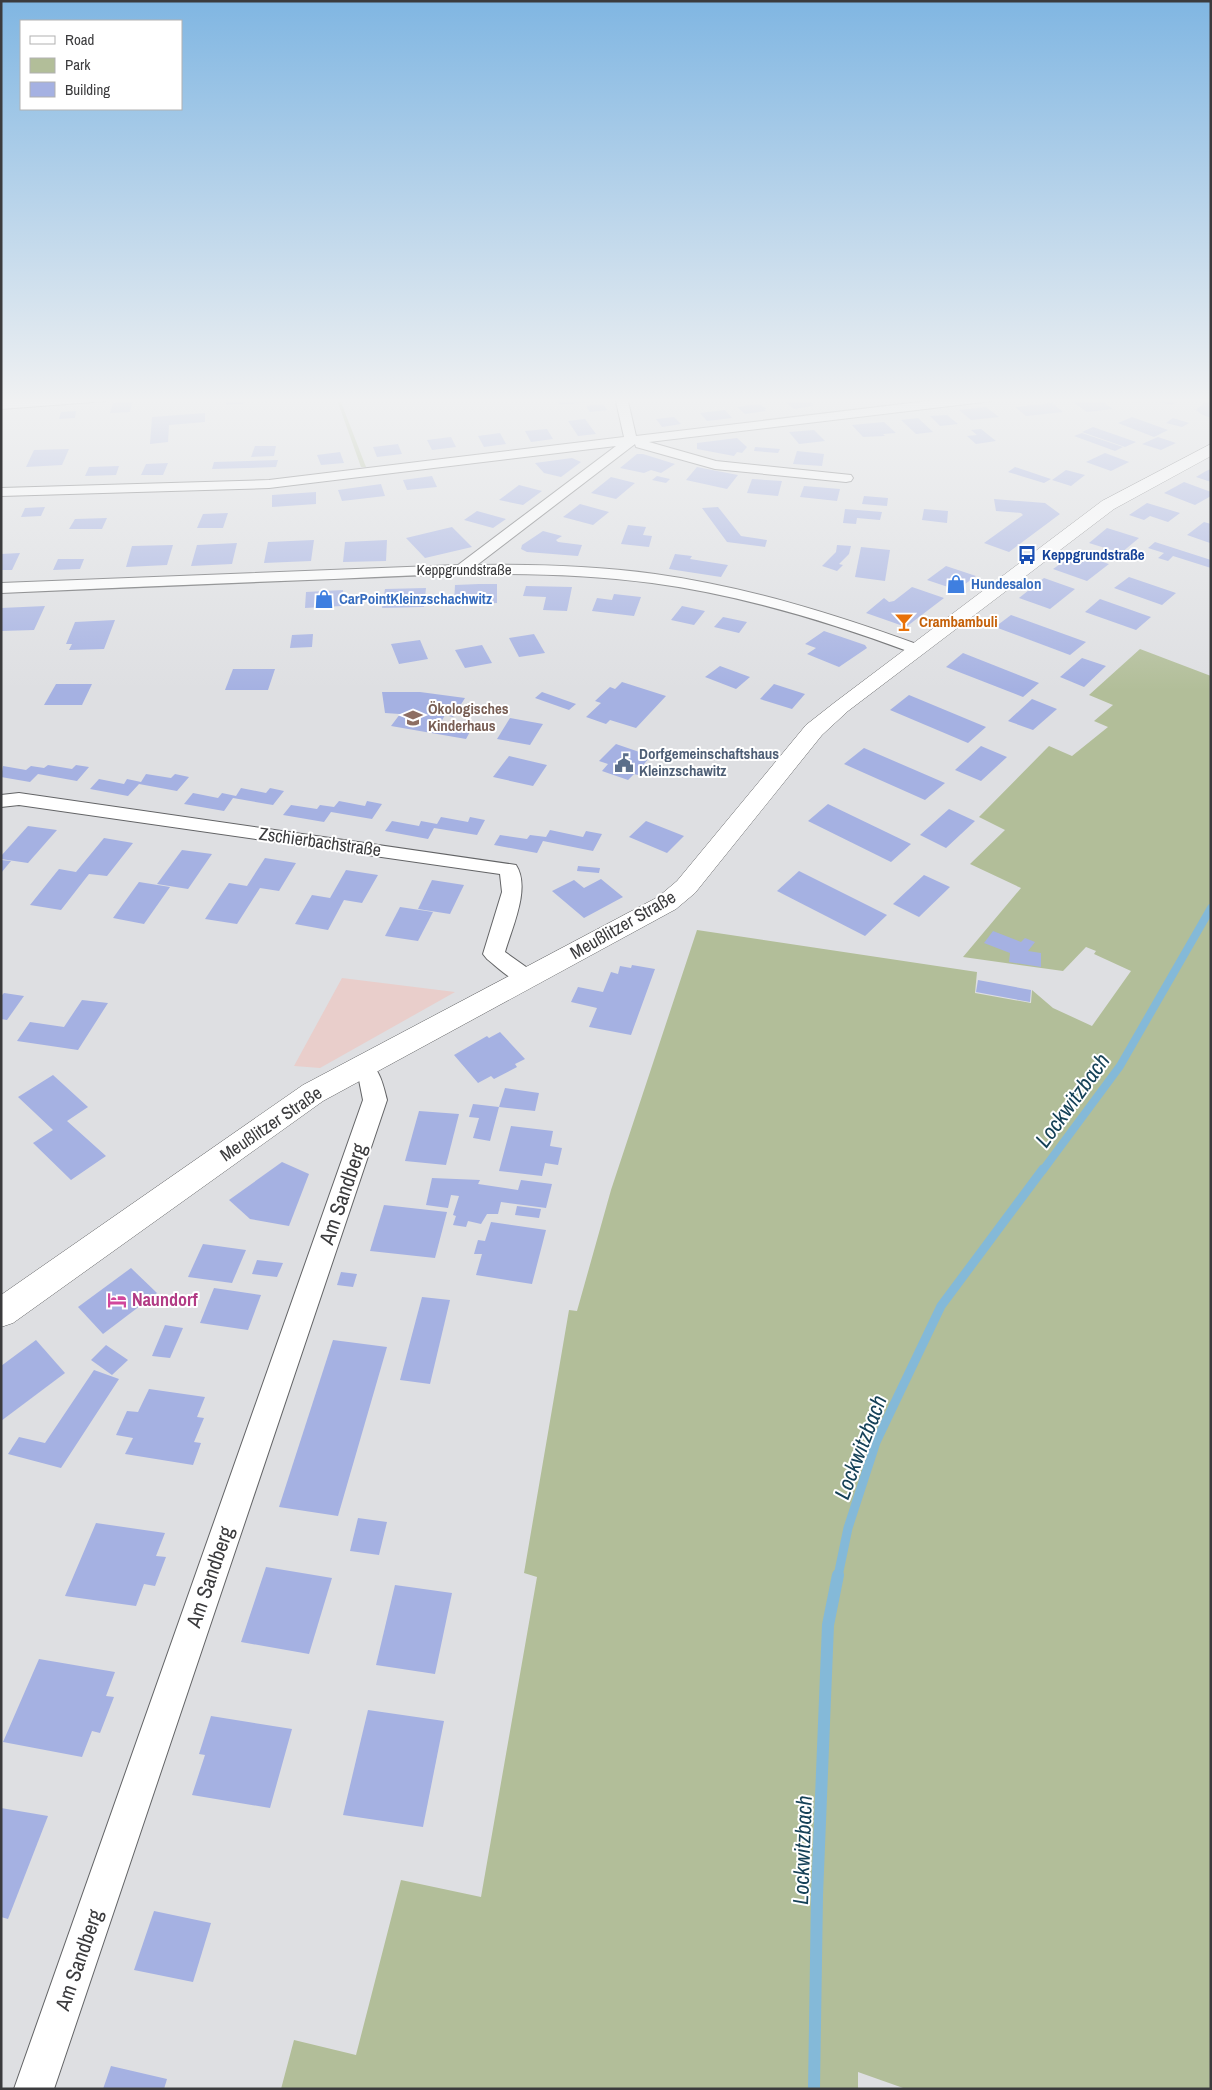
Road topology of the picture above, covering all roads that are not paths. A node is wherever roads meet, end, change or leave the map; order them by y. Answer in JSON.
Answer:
{"nodes":[{"id":1,"x":560,"y":495,"type":"edge"},
{"id":2,"x":1127,"y":495,"type":"edge"},
{"id":3,"x":462,"y":569,"type":"junction"},
{"id":4,"x":1,"y":588,"type":"edge"},
{"id":5,"x":916,"y":649,"type":"junction"},
{"id":6,"x":1,"y":801,"type":"edge"},
{"id":7,"x":528,"y":979,"type":"junction"},
{"id":8,"x":362,"y":1067,"type":"junction"},
{"id":9,"x":1,"y":1313,"type":"edge"},
{"id":10,"x":34,"y":2089,"type":"edge"}],
"edges":[{"from":1,"to":3,"type":"street"},
{"from":2,"to":5,"type":"street","name":"Meußlitzer Straße"},
{"from":3,"to":4,"type":"street","name":"Keppgrundstraße"},
{"from":3,"to":5,"type":"street","name":"Keppgrundstraße"},
{"from":5,"to":7,"type":"street","name":"Meußlitzer Straße"},
{"from":6,"to":7,"type":"street","name":"Zschierbachstraße"},
{"from":7,"to":8,"type":"street","name":"Meußlitzer Straße"},
{"from":8,"to":9,"type":"street","name":"Meußlitzer Straße"},
{"from":8,"to":10,"type":"street","name":"Am Sandberg"}]}
